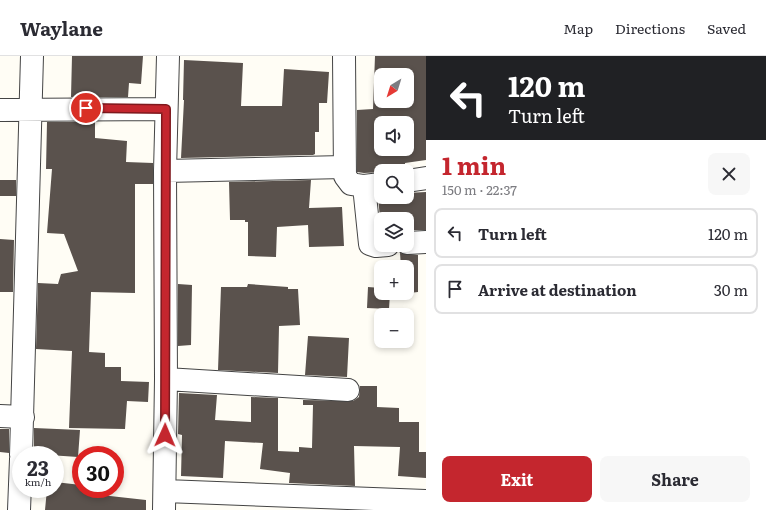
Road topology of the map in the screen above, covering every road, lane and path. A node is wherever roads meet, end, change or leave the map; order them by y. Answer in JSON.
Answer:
{"nodes":[{"id":1,"x":32,"y":56,"type":"edge"},
{"id":2,"x":168,"y":56,"type":"edge"},
{"id":3,"x":344,"y":56,"type":"edge"},
{"id":4,"x":166,"y":109,"type":"junction"},
{"id":5,"x":0,"y":110,"type":"edge"},
{"id":6,"x":31,"y":110,"type":"junction"},
{"id":7,"x":344,"y":166,"type":"junction"},
{"id":8,"x":165,"y":170,"type":"junction"},
{"id":9,"x":426,"y":178,"type":"edge"},
{"id":10,"x":414,"y":180,"type":"edge"},
{"id":11,"x":372,"y":185,"type":"edge"},
{"id":12,"x":426,"y":242,"type":"edge"},
{"id":13,"x":414,"y":243,"type":"edge"},
{"id":14,"x":374,"y":245,"type":"edge"},
{"id":15,"x":166,"y":379,"type":"junction"},
{"id":16,"x":348,"y":390,"type":"dead end"},
{"id":17,"x":0,"y":416,"type":"edge"},
{"id":18,"x":23,"y":417,"type":"junction"},
{"id":19,"x":21,"y":446,"type":"edge"},
{"id":20,"x":19,"y":498,"type":"edge"},
{"id":21,"x":164,"y":500,"type":"edge"},
{"id":22,"x":426,"y":501,"type":"edge"},
{"id":23,"x":19,"y":510,"type":"edge"}],
"edges":[{"from":1,"to":6,"type":"street"},
{"from":2,"to":4,"type":"street"},
{"from":3,"to":7,"type":"street"},
{"from":4,"to":6,"type":"street"},
{"from":4,"to":8,"type":"street"},
{"from":5,"to":6,"type":"street"},
{"from":6,"to":18,"type":"street"},
{"from":7,"to":8,"type":"street"},
{"from":7,"to":11,"type":"street"},
{"from":8,"to":15,"type":"street"},
{"from":9,"to":10,"type":"street"},
{"from":11,"to":14,"type":"street"},
{"from":12,"to":13,"type":"street"},
{"from":15,"to":16,"type":"street"},
{"from":15,"to":21,"type":"street"},
{"from":17,"to":18,"type":"street"},
{"from":18,"to":19,"type":"street"},
{"from":20,"to":23,"type":"street"},
{"from":21,"to":22,"type":"street"}]}
